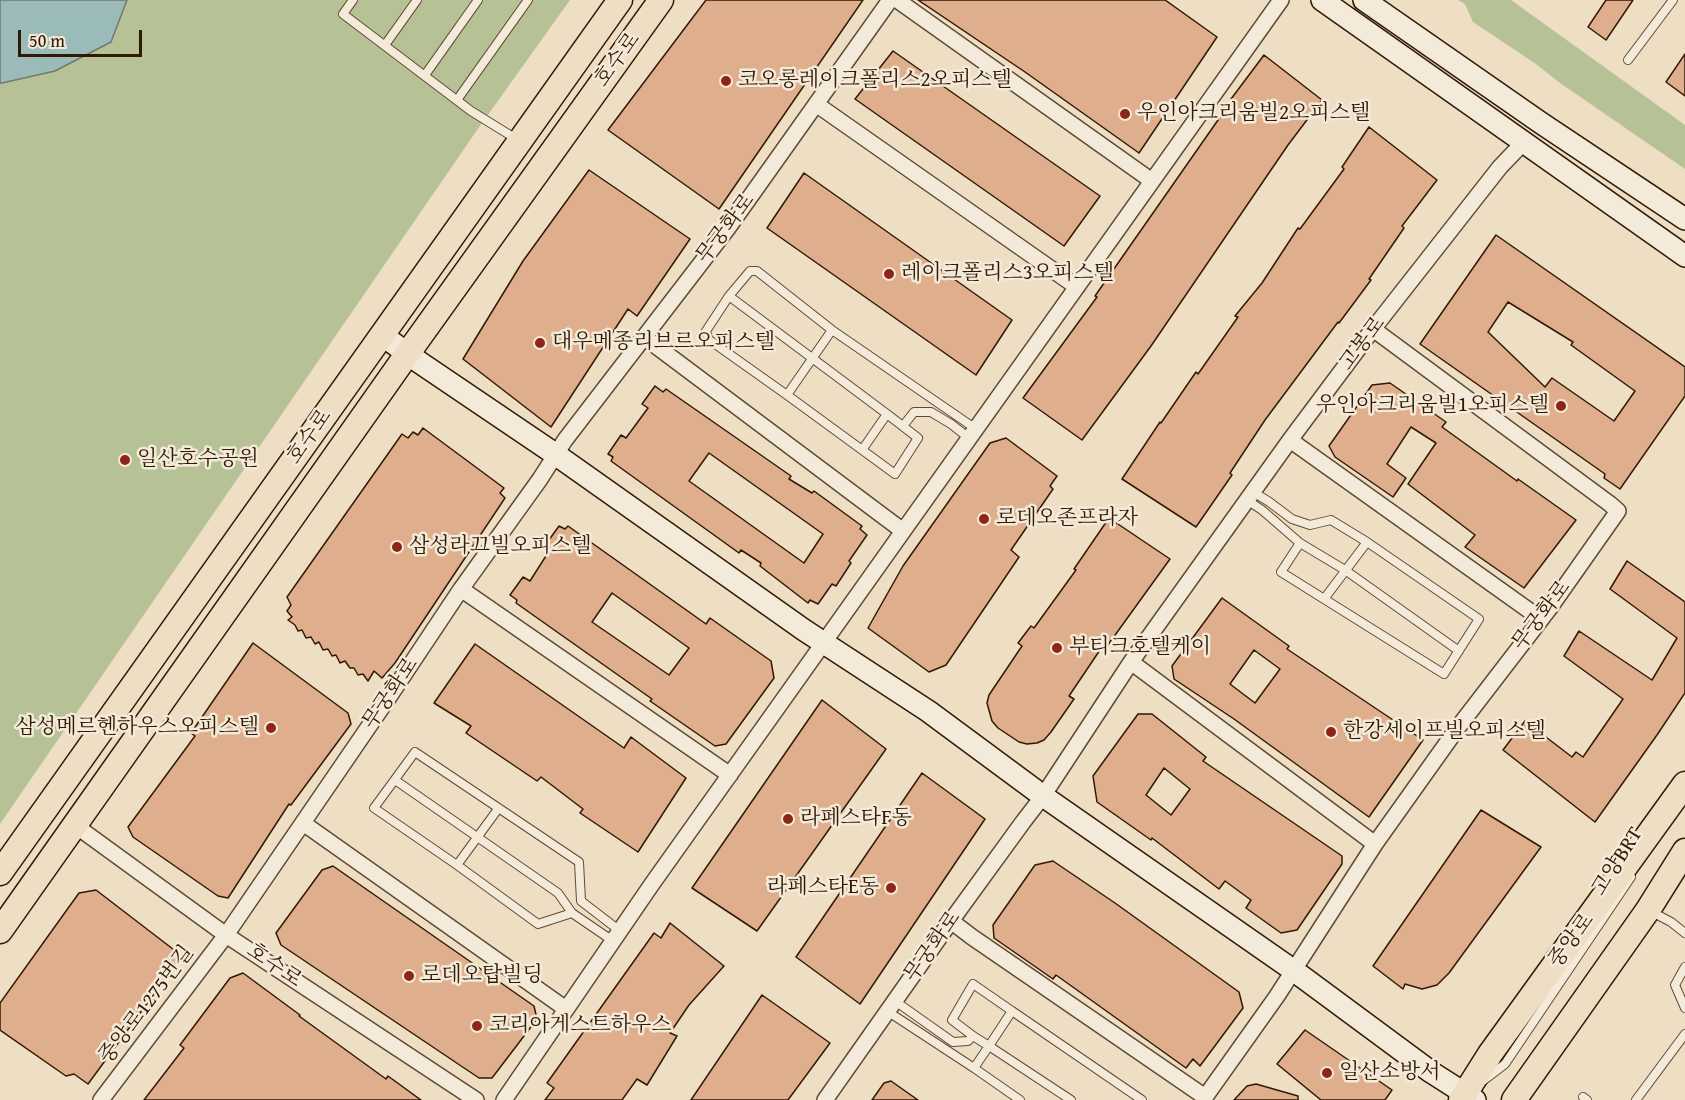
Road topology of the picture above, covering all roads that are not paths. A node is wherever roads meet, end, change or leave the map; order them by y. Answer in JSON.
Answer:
{"nodes":[{"id":1,"x":353,"y":0,"type":"edge"},
{"id":2,"x":417,"y":0,"type":"edge"},
{"id":3,"x":478,"y":0,"type":"edge"},
{"id":4,"x":528,"y":0,"type":"edge"},
{"id":5,"x":620,"y":0,"type":"edge"},
{"id":6,"x":661,"y":0,"type":"edge"},
{"id":7,"x":890,"y":0,"type":"edge"},
{"id":8,"x":897,"y":0,"type":"edge"},
{"id":9,"x":1281,"y":0,"type":"edge"},
{"id":10,"x":1322,"y":0,"type":"edge"},
{"id":11,"x":1365,"y":0,"type":"edge"},
{"id":12,"x":1673,"y":0,"type":"edge"},
{"id":13,"x":385,"y":45,"type":"junction"},
{"id":14,"x":1628,"y":60,"type":"dead end"},
{"id":15,"x":425,"y":75,"type":"junction"},
{"id":16,"x":457,"y":100,"type":"junction"},
{"id":17,"x":816,"y":104,"type":"junction"},
{"id":18,"x":520,"y":141,"type":"junction"},
{"id":19,"x":1524,"y":142,"type":"junction"},
{"id":20,"x":1152,"y":181,"type":"junction"},
{"id":21,"x":1685,"y":219,"type":"edge"},
{"id":22,"x":1685,"y":256,"type":"edge"},
{"id":23,"x":1077,"y":287,"type":"junction"},
{"id":24,"x":729,"y":296,"type":"junction"},
{"id":25,"x":1373,"y":329,"type":"junction"},
{"id":26,"x":832,"y":330,"type":"junction"},
{"id":27,"x":382,"y":335,"type":"junction"},
{"id":28,"x":644,"y":337,"type":"junction"},
{"id":29,"x":408,"y":353,"type":"junction"},
{"id":30,"x":812,"y":359,"type":"junction"},
{"id":31,"x":787,"y":394,"type":"junction"},
{"id":32,"x":887,"y":414,"type":"junction"},
{"id":33,"x":903,"y":426,"type":"junction"},
{"id":34,"x":973,"y":434,"type":"junction"},
{"id":35,"x":1290,"y":440,"type":"junction"},
{"id":36,"x":862,"y":450,"type":"junction"},
{"id":37,"x":555,"y":454,"type":"junction"},
{"id":38,"x":1250,"y":496,"type":"junction"},
{"id":39,"x":903,"y":531,"type":"junction"},
{"id":40,"x":1367,"y":542,"type":"junction"},
{"id":41,"x":1300,"y":543,"type":"junction"},
{"id":42,"x":1210,"y":552,"type":"joint"},
{"id":43,"x":1346,"y":570,"type":"junction"},
{"id":44,"x":461,"y":589,"type":"junction"},
{"id":45,"x":1324,"y":599,"type":"junction"},
{"id":46,"x":1540,"y":619,"type":"junction"},
{"id":47,"x":824,"y":642,"type":"junction"},
{"id":48,"x":1459,"y":651,"type":"junction"},
{"id":49,"x":1131,"y":662,"type":"junction"},
{"id":50,"x":730,"y":775,"type":"junction"},
{"id":51,"x":394,"y":780,"type":"junction"},
{"id":52,"x":1685,"y":784,"type":"edge"},
{"id":53,"x":1043,"y":796,"type":"junction"},
{"id":54,"x":498,"y":809,"type":"junction"},
{"id":55,"x":303,"y":823,"type":"junction"},
{"id":56,"x":76,"y":826,"type":"junction"},
{"id":57,"x":477,"y":837,"type":"junction"},
{"id":58,"x":1375,"y":844,"type":"junction"},
{"id":59,"x":1685,"y":851,"type":"edge"},
{"id":60,"x":1643,"y":857,"type":"dead end"},
{"id":61,"x":457,"y":865,"type":"junction"},
{"id":62,"x":1637,"y":868,"type":"dead end"},
{"id":63,"x":0,"y":873,"type":"edge"},
{"id":64,"x":1648,"y":910,"type":"junction"},
{"id":65,"x":572,"y":913,"type":"junction"},
{"id":66,"x":951,"y":921,"type":"junction"},
{"id":67,"x":0,"y":931,"type":"edge"},
{"id":68,"x":1685,"y":933,"type":"edge"},
{"id":69,"x":226,"y":934,"type":"junction"},
{"id":70,"x":616,"y":936,"type":"junction"},
{"id":71,"x":1685,"y":967,"type":"edge"},
{"id":72,"x":1293,"y":970,"type":"junction"},
{"id":73,"x":891,"y":1006,"type":"junction"},
{"id":74,"x":1685,"y":1008,"type":"edge"},
{"id":75,"x":566,"y":1009,"type":"junction"},
{"id":76,"x":1012,"y":1011,"type":"junction"},
{"id":77,"x":1685,"y":1034,"type":"edge"},
{"id":78,"x":973,"y":1036,"type":"junction"},
{"id":79,"x":989,"y":1046,"type":"junction"},
{"id":80,"x":974,"y":1068,"type":"junction"},
{"id":81,"x":1204,"y":1098,"type":"edge"},
{"id":82,"x":1467,"y":1098,"type":"edge"},
{"id":83,"x":101,"y":1100,"type":"edge"},
{"id":84,"x":476,"y":1100,"type":"edge"},
{"id":85,"x":504,"y":1100,"type":"edge"},
{"id":86,"x":825,"y":1100,"type":"edge"},
{"id":87,"x":1020,"y":1100,"type":"edge"},
{"id":88,"x":1071,"y":1100,"type":"edge"},
{"id":89,"x":1142,"y":1100,"type":"edge"},
{"id":90,"x":1514,"y":1100,"type":"edge"},
{"id":91,"x":1635,"y":1100,"type":"edge"}],
"edges":[{"from":1,"to":13,"type":"lane"},
{"from":2,"to":13,"type":"lane"},
{"from":3,"to":15,"type":"lane"},
{"from":4,"to":16,"type":"lane"},
{"from":5,"to":18,"type":"main road","name":"호수로"},
{"from":6,"to":29,"type":"main road","name":"호수로"},
{"from":7,"to":17,"type":"street","name":"무궁화로"},
{"from":8,"to":20,"type":"street"},
{"from":9,"to":20,"type":"street"},
{"from":10,"to":19,"type":"main road"},
{"from":11,"to":21,"type":"main road"},
{"from":12,"to":14,"type":"lane"},
{"from":13,"to":15,"type":"lane"},
{"from":15,"to":16,"type":"lane"},
{"from":16,"to":18,"type":"lane"},
{"from":17,"to":23,"type":"street"},
{"from":17,"to":28,"type":"street","name":"무궁화로"},
{"from":18,"to":27,"type":"main road","name":"호수로"},
{"from":19,"to":22,"type":"main road"},
{"from":19,"to":25,"type":"street","name":"고봉로"},
{"from":20,"to":23,"type":"street"},
{"from":23,"to":34,"type":"street"},
{"from":24,"to":26,"type":"lane"},
{"from":24,"to":30,"type":"lane"},
{"from":24,"to":31,"type":"lane"},
{"from":25,"to":35,"type":"street","name":"고봉로"},
{"from":25,"to":46,"type":"street","name":"무궁화로"},
{"from":26,"to":30,"type":"lane"},
{"from":26,"to":34,"type":"lane"},
{"from":27,"to":29,"type":"main road"},
{"from":27,"to":63,"type":"main road","name":"호수로"},
{"from":28,"to":37,"type":"street","name":"무궁화로"},
{"from":28,"to":39,"type":"street"},
{"from":29,"to":37,"type":"main road"},
{"from":29,"to":56,"type":"main road","name":"호수로"},
{"from":30,"to":31,"type":"lane"},
{"from":30,"to":32,"type":"lane"},
{"from":31,"to":36,"type":"lane"},
{"from":32,"to":33,"type":"lane"},
{"from":32,"to":36,"type":"lane"},
{"from":33,"to":34,"type":"lane"},
{"from":33,"to":36,"type":"lane"},
{"from":34,"to":39,"type":"street"},
{"from":35,"to":38,"type":"street","name":"고봉로"},
{"from":35,"to":46,"type":"street"},
{"from":37,"to":44,"type":"street","name":"무궁화로"},
{"from":37,"to":47,"type":"main road"},
{"from":38,"to":40,"type":"lane"},
{"from":38,"to":41,"type":"lane"},
{"from":38,"to":42,"type":"street","name":"고봉로"},
{"from":39,"to":47,"type":"street"},
{"from":40,"to":43,"type":"lane"},
{"from":40,"to":48,"type":"lane"},
{"from":41,"to":43,"type":"lane"},
{"from":41,"to":45,"type":"lane"},
{"from":42,"to":49,"type":"street","name":"무궁화로"},
{"from":43,"to":45,"type":"lane"},
{"from":43,"to":48,"type":"lane"},
{"from":44,"to":50,"type":"street"},
{"from":44,"to":55,"type":"street","name":"무궁화로"},
{"from":45,"to":48,"type":"lane"},
{"from":46,"to":58,"type":"street","name":"무궁화로"},
{"from":47,"to":50,"type":"street"},
{"from":47,"to":53,"type":"main road"},
{"from":49,"to":53,"type":"street","name":"무궁화로"},
{"from":49,"to":58,"type":"street"},
{"from":50,"to":70,"type":"street"},
{"from":51,"to":54,"type":"lane"},
{"from":51,"to":57,"type":"lane"},
{"from":51,"to":61,"type":"lane"},
{"from":52,"to":60,"type":"lane","name":"고양BRT"},
{"from":52,"to":82,"type":"main road","name":"중앙로"},
{"from":53,"to":66,"type":"street","name":"무궁화로"},
{"from":53,"to":72,"type":"main road"},
{"from":54,"to":57,"type":"lane"},
{"from":54,"to":70,"type":"lane"},
{"from":55,"to":69,"type":"street","name":"무궁화로"},
{"from":55,"to":75,"type":"street"},
{"from":56,"to":67,"type":"main road","name":"호수로"},
{"from":56,"to":69,"type":"street","name":"호수로"},
{"from":57,"to":61,"type":"lane"},
{"from":57,"to":65,"type":"lane"},
{"from":58,"to":72,"type":"street","name":"무궁화로"},
{"from":59,"to":64,"type":"main road","name":"중앙로"},
{"from":61,"to":65,"type":"lane"},
{"from":62,"to":82,"type":"lane","name":"고양BRT"},
{"from":64,"to":68,"type":"lane"},
{"from":64,"to":90,"type":"main road","name":"중앙로"},
{"from":65,"to":70,"type":"lane"},
{"from":66,"to":73,"type":"street","name":"무궁화로"},
{"from":66,"to":81,"type":"street"},
{"from":69,"to":83,"type":"street","name":"중앙로1275번길"},
{"from":69,"to":84,"type":"street","name":"호수로"},
{"from":70,"to":75,"type":"street"},
{"from":71,"to":74,"type":"lane"},
{"from":72,"to":81,"type":"street","name":"무궁화로"},
{"from":72,"to":82,"type":"main road"},
{"from":73,"to":78,"type":"lane"},
{"from":73,"to":80,"type":"lane"},
{"from":73,"to":86,"type":"street","name":"무궁화로"},
{"from":75,"to":85,"type":"street"},
{"from":76,"to":78,"type":"lane"},
{"from":76,"to":79,"type":"lane"},
{"from":76,"to":89,"type":"lane"},
{"from":77,"to":91,"type":"lane"},
{"from":78,"to":79,"type":"lane"},
{"from":79,"to":80,"type":"lane"},
{"from":79,"to":88,"type":"lane"},
{"from":80,"to":87,"type":"lane"}]}
